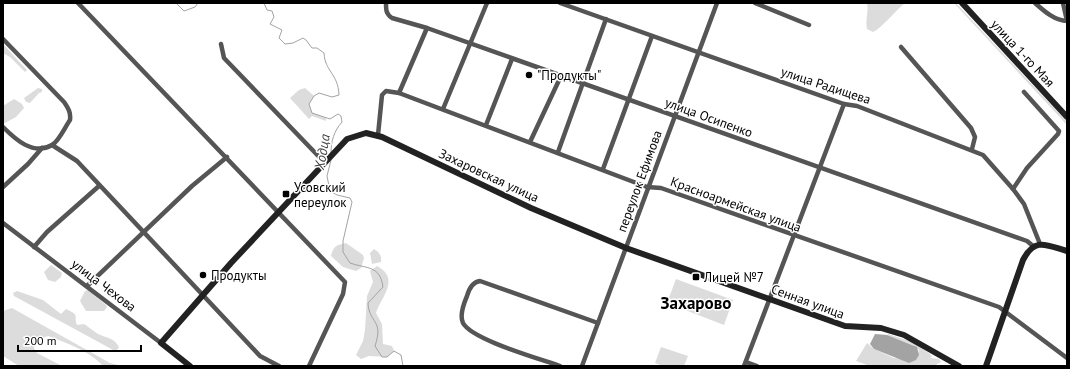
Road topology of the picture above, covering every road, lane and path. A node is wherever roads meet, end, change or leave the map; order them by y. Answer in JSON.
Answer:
{"nodes":[{"id":1,"x":78,"y":3,"type":"edge"},
{"id":2,"x":386,"y":3,"type":"edge"},
{"id":3,"x":486,"y":3,"type":"edge"},
{"id":4,"x":560,"y":3,"type":"edge"},
{"id":5,"x":717,"y":3,"type":"edge"},
{"id":6,"x":755,"y":3,"type":"edge"},
{"id":7,"x":962,"y":3,"type":"edge"},
{"id":8,"x":1035,"y":3,"type":"edge"},
{"id":9,"x":1063,"y":3,"type":"edge"},
{"id":10,"x":606,"y":19,"type":"junction"},
{"id":11,"x":1067,"y":21,"type":"edge"},
{"id":12,"x":809,"y":25,"type":"dead end"},
{"id":13,"x":427,"y":28,"type":"junction"},
{"id":14,"x":652,"y":36,"type":"junction"},
{"id":15,"x":3,"y":39,"type":"edge"},
{"id":16,"x":470,"y":43,"type":"junction"},
{"id":17,"x":221,"y":44,"type":"dead end"},
{"id":18,"x":901,"y":47,"type":"dead end"},
{"id":19,"x":698,"y":52,"type":"junction"},
{"id":20,"x":512,"y":59,"type":"junction"},
{"id":21,"x":561,"y":76,"type":"junction"},
{"id":22,"x":582,"y":84,"type":"junction"},
{"id":23,"x":1024,"y":92,"type":"dead end"},
{"id":24,"x":399,"y":93,"type":"junction"},
{"id":25,"x":627,"y":100,"type":"junction"},
{"id":26,"x":844,"y":104,"type":"junction"},
{"id":27,"x":443,"y":109,"type":"junction"},
{"id":28,"x":674,"y":116,"type":"junction"},
{"id":29,"x":1067,"y":117,"type":"edge"},
{"id":30,"x":486,"y":125,"type":"junction"},
{"id":31,"x":3,"y":127,"type":"edge"},
{"id":32,"x":378,"y":135,"type":"junction"},
{"id":33,"x":530,"y":142,"type":"junction"},
{"id":34,"x":52,"y":145,"type":"junction"},
{"id":35,"x":42,"y":148,"type":"junction"},
{"id":36,"x":972,"y":149,"type":"junction"},
{"id":37,"x":558,"y":152,"type":"junction"},
{"id":38,"x":227,"y":157,"type":"junction"},
{"id":39,"x":327,"y":161,"type":"junction"},
{"id":40,"x":818,"y":168,"type":"junction"},
{"id":41,"x":603,"y":169,"type":"junction"},
{"id":42,"x":99,"y":186,"type":"junction"},
{"id":43,"x":3,"y":187,"type":"edge"},
{"id":44,"x":648,"y":187,"type":"junction"},
{"id":45,"x":1013,"y":189,"type":"junction"},
{"id":46,"x":279,"y":211,"type":"junction"},
{"id":47,"x":3,"y":223,"type":"edge"},
{"id":48,"x":143,"y":232,"type":"junction"},
{"id":49,"x":795,"y":236,"type":"junction"},
{"id":50,"x":1040,"y":244,"type":"junction"},
{"id":51,"x":1033,"y":246,"type":"junction"},
{"id":52,"x":34,"y":247,"type":"junction"},
{"id":53,"x":626,"y":248,"type":"junction"},
{"id":54,"x":1067,"y":251,"type":"edge"},
{"id":55,"x":87,"y":286,"type":"junction"},
{"id":56,"x":202,"y":296,"type":"junction"},
{"id":57,"x":770,"y":298,"type":"junction"},
{"id":58,"x":1004,"y":312,"type":"junction"},
{"id":59,"x":598,"y":323,"type":"junction"},
{"id":60,"x":160,"y":343,"type":"junction"},
{"id":61,"x":1067,"y":358,"type":"edge"},
{"id":62,"x":745,"y":364,"type":"edge"},
{"id":63,"x":190,"y":366,"type":"edge"},
{"id":64,"x":279,"y":366,"type":"edge"},
{"id":65,"x":309,"y":366,"type":"edge"},
{"id":66,"x":560,"y":366,"type":"edge"},
{"id":67,"x":582,"y":366,"type":"edge"},
{"id":68,"x":757,"y":366,"type":"edge"},
{"id":69,"x":958,"y":366,"type":"edge"},
{"id":70,"x":986,"y":366,"type":"edge"}],
"edges":[{"from":1,"to":38,"type":"street"},
{"from":2,"to":13,"type":"street","name":"улица Осипенко"},
{"from":3,"to":16,"type":"street"},
{"from":4,"to":10,"type":"street","name":"улица Радищева"},
{"from":5,"to":19,"type":"street","name":"переулок Ефимова"},
{"from":6,"to":12,"type":"street"},
{"from":7,"to":29,"type":"street","name":"улица 1-го Мая"},
{"from":8,"to":11,"type":"street"},
{"from":9,"to":11,"type":"street"},
{"from":10,"to":14,"type":"street","name":"улица Радищева"},
{"from":10,"to":22,"type":"street"},
{"from":13,"to":16,"type":"street","name":"улица Осипенко"},
{"from":13,"to":24,"type":"street"},
{"from":14,"to":19,"type":"street","name":"улица Радищева"},
{"from":14,"to":25,"type":"street"},
{"from":15,"to":34,"type":"street"},
{"from":16,"to":20,"type":"street","name":"улица Осипенко"},
{"from":16,"to":27,"type":"street"},
{"from":17,"to":39,"type":"street"},
{"from":18,"to":36,"type":"street"},
{"from":19,"to":26,"type":"street","name":"улица Радищева"},
{"from":19,"to":28,"type":"street","name":"переулок Ефимова"},
{"from":20,"to":21,"type":"street","name":"улица Осипенко"},
{"from":20,"to":30,"type":"street"},
{"from":21,"to":22,"type":"street","name":"улица Осипенко"},
{"from":21,"to":33,"type":"street"},
{"from":22,"to":25,"type":"street","name":"улица Осипенко"},
{"from":22,"to":37,"type":"street"},
{"from":23,"to":45,"type":"street"},
{"from":24,"to":27,"type":"street","name":"Красноармейская улица"},
{"from":24,"to":32,"type":"street","name":"Красноармейская улица"},
{"from":25,"to":28,"type":"street","name":"улица Осипенко"},
{"from":25,"to":41,"type":"street"},
{"from":26,"to":36,"type":"street","name":"улица Радищева"},
{"from":26,"to":40,"type":"street"},
{"from":27,"to":30,"type":"street","name":"Красноармейская улица"},
{"from":28,"to":40,"type":"street","name":"улица Осипенко"},
{"from":28,"to":44,"type":"street","name":"переулок Ефимова"},
{"from":30,"to":33,"type":"street","name":"Красноармейская улица"},
{"from":31,"to":35,"type":"street"},
{"from":32,"to":39,"type":"street","name":"Захаровская улица"},
{"from":32,"to":53,"type":"street","name":"Захаровская улица"},
{"from":33,"to":37,"type":"street","name":"Красноармейская улица"},
{"from":34,"to":35,"type":"street"},
{"from":34,"to":42,"type":"street"},
{"from":35,"to":43,"type":"street"},
{"from":36,"to":45,"type":"street","name":"улица Радищева"},
{"from":37,"to":41,"type":"street","name":"Красноармейская улица"},
{"from":38,"to":46,"type":"street"},
{"from":38,"to":48,"type":"street"},
{"from":39,"to":46,"type":"street"},
{"from":40,"to":49,"type":"street"},
{"from":40,"to":51,"type":"street","name":"улица Осипенко"},
{"from":41,"to":44,"type":"street","name":"Красноармейская улица"},
{"from":42,"to":48,"type":"street"},
{"from":42,"to":52,"type":"street"},
{"from":44,"to":49,"type":"street","name":"Красноармейская улица"},
{"from":44,"to":53,"type":"street","name":"переулок Ефимова"},
{"from":45,"to":50,"type":"street","name":"улица Радищева"},
{"from":46,"to":56,"type":"street"},
{"from":46,"to":65,"type":"street"},
{"from":47,"to":52,"type":"street","name":"улица Чехова"},
{"from":48,"to":55,"type":"street"},
{"from":48,"to":56,"type":"street"},
{"from":49,"to":57,"type":"street"},
{"from":49,"to":58,"type":"street","name":"Красноармейская улица"},
{"from":50,"to":51,"type":"street"},
{"from":50,"to":54,"type":"street"},
{"from":51,"to":58,"type":"street"},
{"from":52,"to":55,"type":"street","name":"улица Чехова"},
{"from":53,"to":57,"type":"street","name":"Сенная улица"},
{"from":53,"to":59,"type":"street","name":"переулок Ефимова"},
{"from":55,"to":60,"type":"street","name":"улица Чехова"},
{"from":56,"to":60,"type":"street"},
{"from":56,"to":64,"type":"street"},
{"from":57,"to":62,"type":"street"},
{"from":57,"to":69,"type":"street","name":"Сенная улица"},
{"from":58,"to":61,"type":"street","name":"Красноармейская улица"},
{"from":58,"to":70,"type":"street"},
{"from":59,"to":66,"type":"street"},
{"from":59,"to":67,"type":"street","name":"переулок Ефимова"},
{"from":60,"to":63,"type":"street","name":"улица Чехова"},
{"from":62,"to":68,"type":"street"}]}
